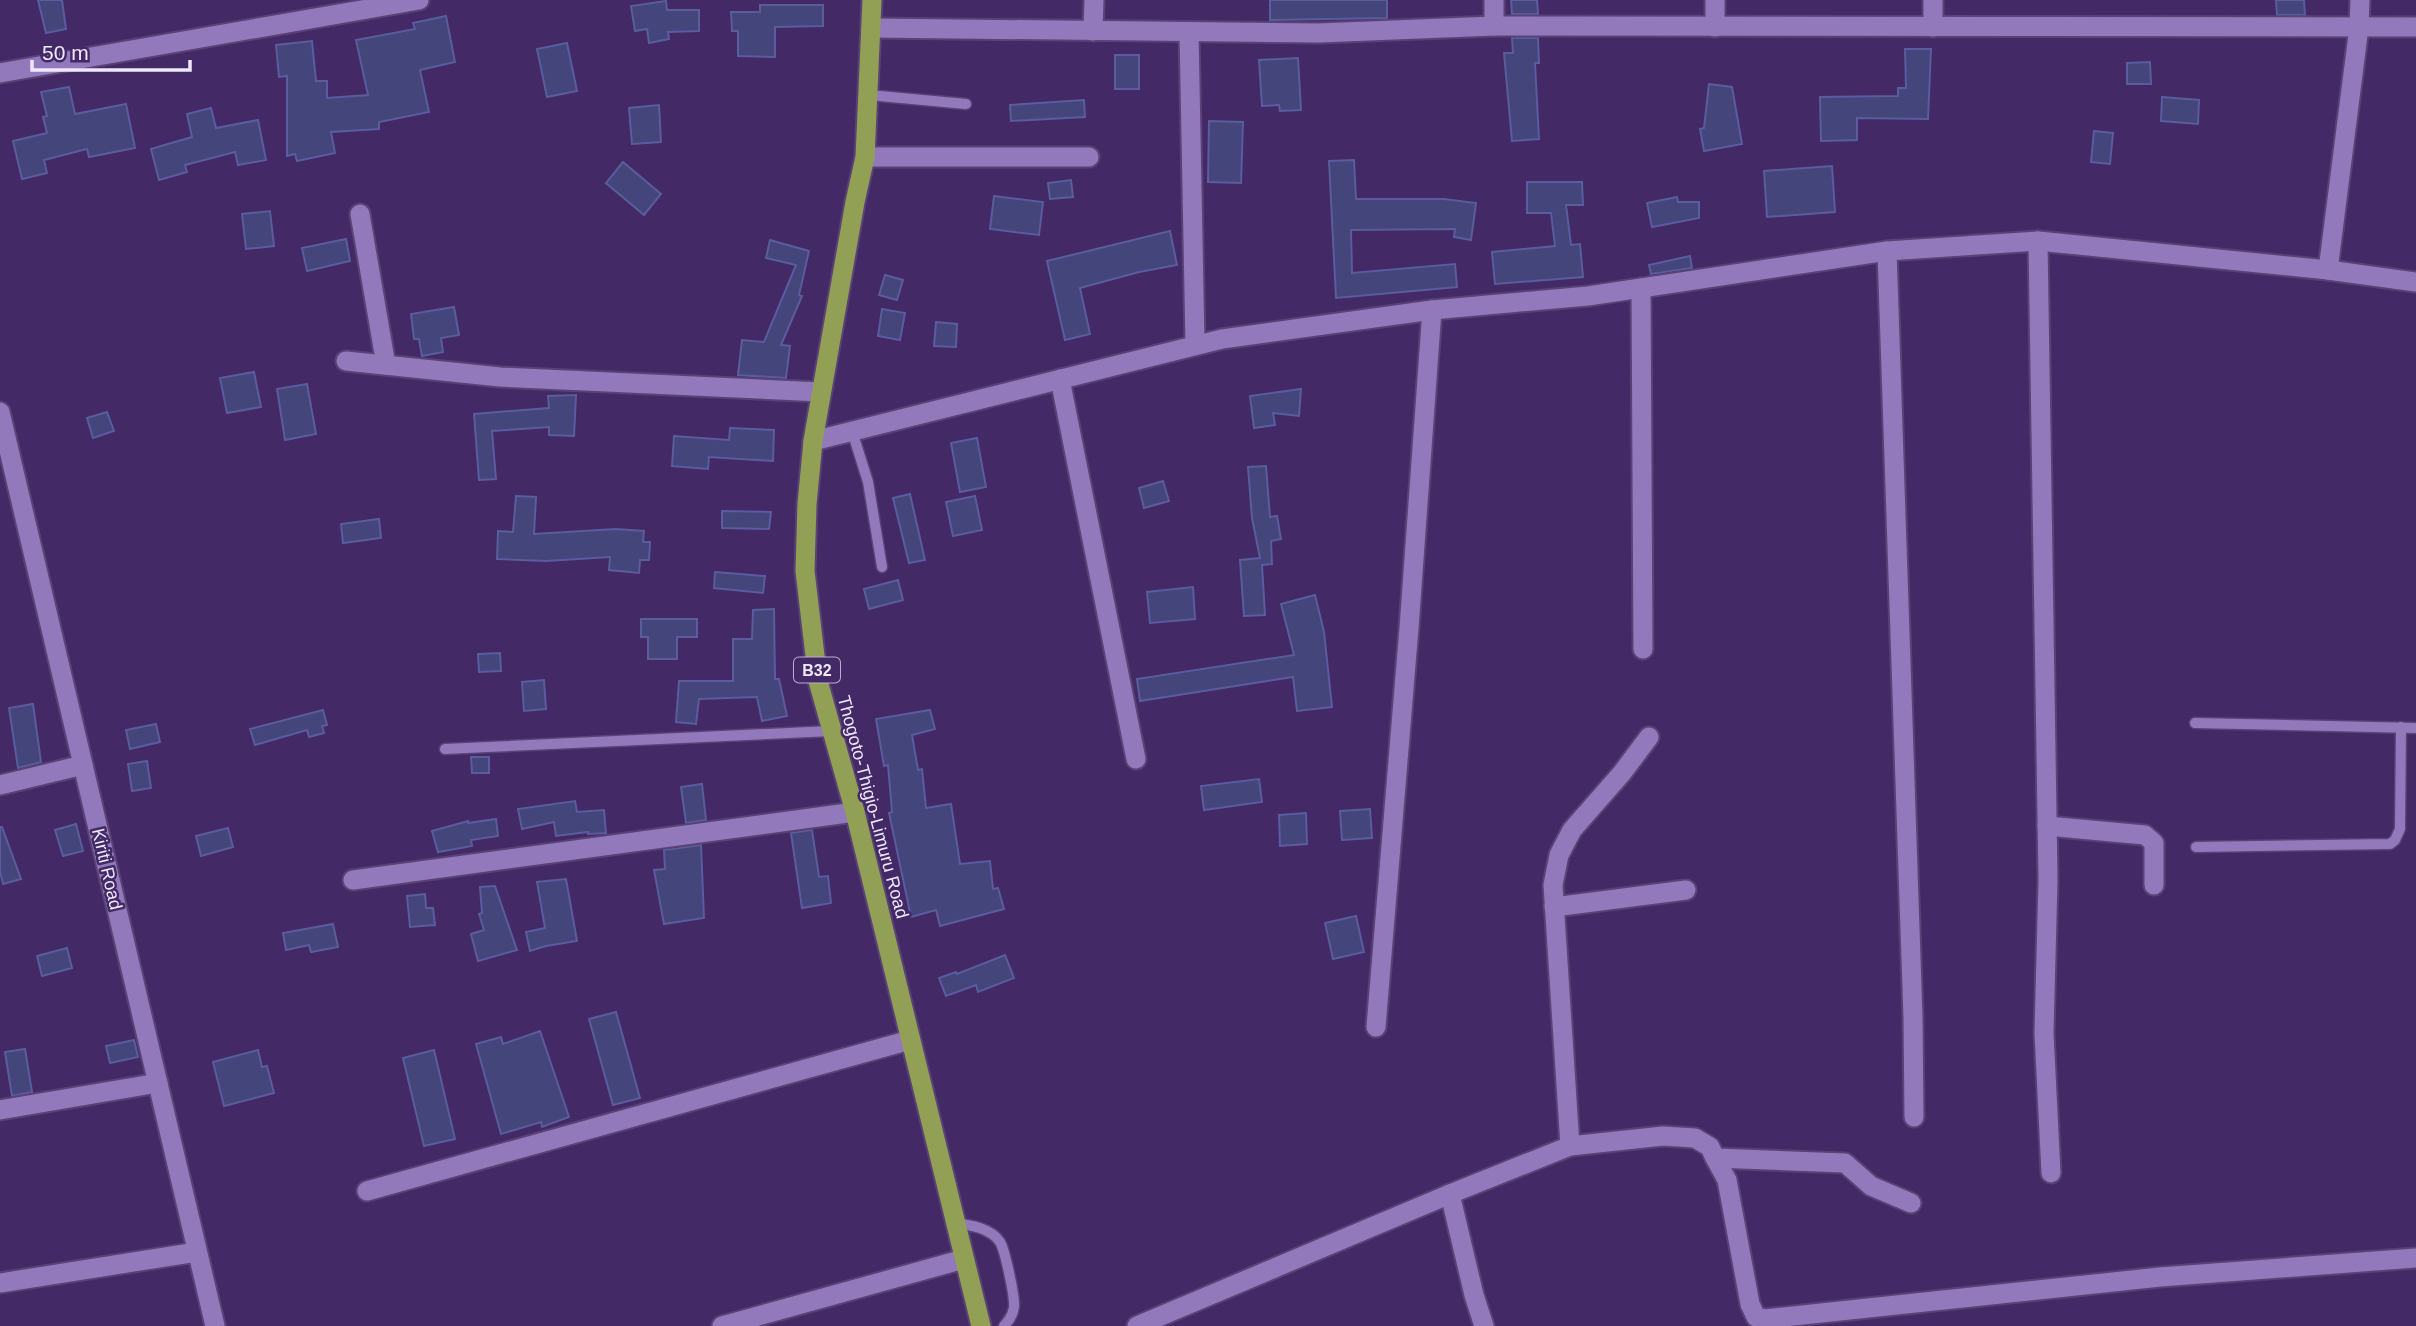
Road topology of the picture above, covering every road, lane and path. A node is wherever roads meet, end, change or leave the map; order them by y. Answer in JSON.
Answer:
{"nodes":[{"id":1,"x":419,"y":0,"type":"edge"},
{"id":2,"x":872,"y":0,"type":"edge"},
{"id":3,"x":1094,"y":0,"type":"edge"},
{"id":4,"x":1494,"y":0,"type":"edge"},
{"id":5,"x":1714,"y":0,"type":"edge"},
{"id":6,"x":1933,"y":0,"type":"edge"},
{"id":7,"x":2360,"y":0,"type":"edge"},
{"id":8,"x":1494,"y":26,"type":"junction"},
{"id":9,"x":1715,"y":27,"type":"junction"},
{"id":10,"x":1933,"y":27,"type":"junction"},
{"id":11,"x":2360,"y":27,"type":"junction"},
{"id":12,"x":2416,"y":27,"type":"edge"},
{"id":13,"x":872,"y":28,"type":"junction"},
{"id":14,"x":1093,"y":31,"type":"junction"},
{"id":15,"x":1188,"y":32,"type":"junction"},
{"id":16,"x":0,"y":73,"type":"edge"},
{"id":17,"x":869,"y":95,"type":"junction"},
{"id":18,"x":966,"y":104,"type":"dead end"},
{"id":19,"x":865,"y":157,"type":"junction"},
{"id":20,"x":1089,"y":157,"type":"dead end"},
{"id":21,"x":360,"y":214,"type":"dead end"},
{"id":22,"x":2038,"y":241,"type":"junction"},
{"id":23,"x":1887,"y":251,"type":"junction"},
{"id":24,"x":2328,"y":270,"type":"junction"},
{"id":25,"x":2416,"y":282,"type":"edge"},
{"id":26,"x":1642,"y":288,"type":"junction"},
{"id":27,"x":1432,"y":310,"type":"junction"},
{"id":28,"x":1195,"y":344,"type":"junction"},
{"id":29,"x":346,"y":361,"type":"dead end"},
{"id":30,"x":386,"y":365,"type":"junction"},
{"id":31,"x":1060,"y":379,"type":"junction"},
{"id":32,"x":821,"y":392,"type":"junction"},
{"id":33,"x":0,"y":412,"type":"edge"},
{"id":34,"x":852,"y":431,"type":"junction"},
{"id":35,"x":813,"y":441,"type":"junction"},
{"id":36,"x":882,"y":567,"type":"dead end"},
{"id":37,"x":1643,"y":649,"type":"dead end"},
{"id":38,"x":2195,"y":723,"type":"dead end"},
{"id":39,"x":2401,"y":727,"type":"junction"},
{"id":40,"x":2416,"y":728,"type":"edge"},
{"id":41,"x":831,"y":730,"type":"junction"},
{"id":42,"x":1649,"y":737,"type":"dead end"},
{"id":43,"x":445,"y":749,"type":"dead end"},
{"id":44,"x":1136,"y":759,"type":"dead end"},
{"id":45,"x":83,"y":765,"type":"junction"},
{"id":46,"x":0,"y":785,"type":"edge"},
{"id":47,"x":855,"y":812,"type":"junction"},
{"id":48,"x":2047,"y":826,"type":"junction"},
{"id":49,"x":2196,"y":847,"type":"dead end"},
{"id":50,"x":353,"y":880,"type":"dead end"},
{"id":51,"x":2154,"y":885,"type":"dead end"},
{"id":52,"x":1686,"y":890,"type":"dead end"},
{"id":53,"x":1554,"y":907,"type":"junction"},
{"id":54,"x":1376,"y":1027,"type":"dead end"},
{"id":55,"x":910,"y":1040,"type":"junction"},
{"id":56,"x":158,"y":1083,"type":"junction"},
{"id":57,"x":0,"y":1110,"type":"edge"},
{"id":58,"x":1914,"y":1117,"type":"dead end"},
{"id":59,"x":1570,"y":1146,"type":"junction"},
{"id":60,"x":1715,"y":1157,"type":"junction"},
{"id":61,"x":2051,"y":1173,"type":"dead end"},
{"id":62,"x":367,"y":1191,"type":"dead end"},
{"id":63,"x":1450,"y":1194,"type":"junction"},
{"id":64,"x":1911,"y":1203,"type":"dead end"},
{"id":65,"x":955,"y":1223,"type":"junction"},
{"id":66,"x":197,"y":1252,"type":"junction"},
{"id":67,"x":2416,"y":1258,"type":"edge"},
{"id":68,"x":964,"y":1259,"type":"junction"},
{"id":69,"x":0,"y":1283,"type":"edge"},
{"id":70,"x":215,"y":1326,"type":"edge"},
{"id":71,"x":722,"y":1326,"type":"edge"},
{"id":72,"x":981,"y":1326,"type":"edge"},
{"id":73,"x":1004,"y":1326,"type":"edge"},
{"id":74,"x":1137,"y":1326,"type":"edge"},
{"id":75,"x":1484,"y":1326,"type":"edge"}],
"edges":[{"from":1,"to":16,"type":"street"},
{"from":2,"to":13,"type":"highway","name":"Thogoto-Thigio-Limuru Road","number":"B32"},
{"from":3,"to":14,"type":"street"},
{"from":4,"to":8,"type":"street"},
{"from":5,"to":9,"type":"street"},
{"from":6,"to":10,"type":"street"},
{"from":7,"to":11,"type":"street"},
{"from":8,"to":9,"type":"street"},
{"from":8,"to":15,"type":"street"},
{"from":9,"to":10,"type":"street"},
{"from":10,"to":11,"type":"street"},
{"from":11,"to":12,"type":"street"},
{"from":11,"to":24,"type":"street"},
{"from":13,"to":14,"type":"street"},
{"from":13,"to":17,"type":"highway","name":"Thogoto-Thigio-Limuru Road","number":"B32"},
{"from":14,"to":15,"type":"street"},
{"from":15,"to":28,"type":"street"},
{"from":17,"to":18,"type":"lane"},
{"from":17,"to":19,"type":"highway","name":"Thogoto-Thigio-Limuru Road","number":"B32"},
{"from":19,"to":20,"type":"street"},
{"from":19,"to":32,"type":"highway","name":"Thogoto-Thigio-Limuru Road","number":"B32"},
{"from":21,"to":30,"type":"street"},
{"from":22,"to":23,"type":"street"},
{"from":22,"to":24,"type":"street"},
{"from":22,"to":48,"type":"street"},
{"from":23,"to":26,"type":"street"},
{"from":23,"to":58,"type":"street"},
{"from":24,"to":25,"type":"street"},
{"from":26,"to":27,"type":"street"},
{"from":26,"to":37,"type":"street"},
{"from":27,"to":28,"type":"street"},
{"from":27,"to":54,"type":"street"},
{"from":28,"to":31,"type":"street"},
{"from":29,"to":30,"type":"street"},
{"from":30,"to":32,"type":"street"},
{"from":31,"to":34,"type":"street"},
{"from":31,"to":44,"type":"street"},
{"from":32,"to":35,"type":"highway","name":"Thogoto-Thigio-Limuru Road","number":"B32"},
{"from":33,"to":45,"type":"street","name":"Kiriti Road"},
{"from":34,"to":35,"type":"street"},
{"from":34,"to":36,"type":"lane"},
{"from":35,"to":41,"type":"highway","name":"Thogoto-Thigio-Limuru Road","number":"B32"},
{"from":38,"to":39,"type":"lane"},
{"from":39,"to":40,"type":"lane"},
{"from":39,"to":49,"type":"lane"},
{"from":41,"to":43,"type":"lane"},
{"from":41,"to":47,"type":"highway","name":"Thogoto-Thigio-Limuru Road","number":"B32"},
{"from":42,"to":53,"type":"street"},
{"from":45,"to":46,"type":"street"},
{"from":45,"to":56,"type":"street","name":"Kiriti Road"},
{"from":47,"to":50,"type":"street"},
{"from":47,"to":55,"type":"highway","name":"Thogoto-Thigio-Limuru Road","number":"B32"},
{"from":48,"to":51,"type":"street"},
{"from":48,"to":61,"type":"street"},
{"from":52,"to":53,"type":"street"},
{"from":53,"to":59,"type":"street"},
{"from":55,"to":62,"type":"street"},
{"from":55,"to":65,"type":"highway","name":"Thogoto-Thigio-Limuru Road","number":"B32"},
{"from":56,"to":57,"type":"street"},
{"from":56,"to":66,"type":"street","name":"Kiriti Road"},
{"from":59,"to":60,"type":"street"},
{"from":59,"to":63,"type":"street"},
{"from":60,"to":64,"type":"street"},
{"from":60,"to":67,"type":"street"},
{"from":63,"to":74,"type":"street"},
{"from":63,"to":75,"type":"street"},
{"from":65,"to":68,"type":"highway","name":"Thogoto-Thigio-Limuru Road","number":"B32"},
{"from":65,"to":73,"type":"lane"},
{"from":66,"to":69,"type":"street"},
{"from":66,"to":70,"type":"street","name":"Kiriti Road"},
{"from":68,"to":71,"type":"street"},
{"from":68,"to":72,"type":"highway","name":"Thogoto-Thigio-Limuru Road","number":"B32"}]}
